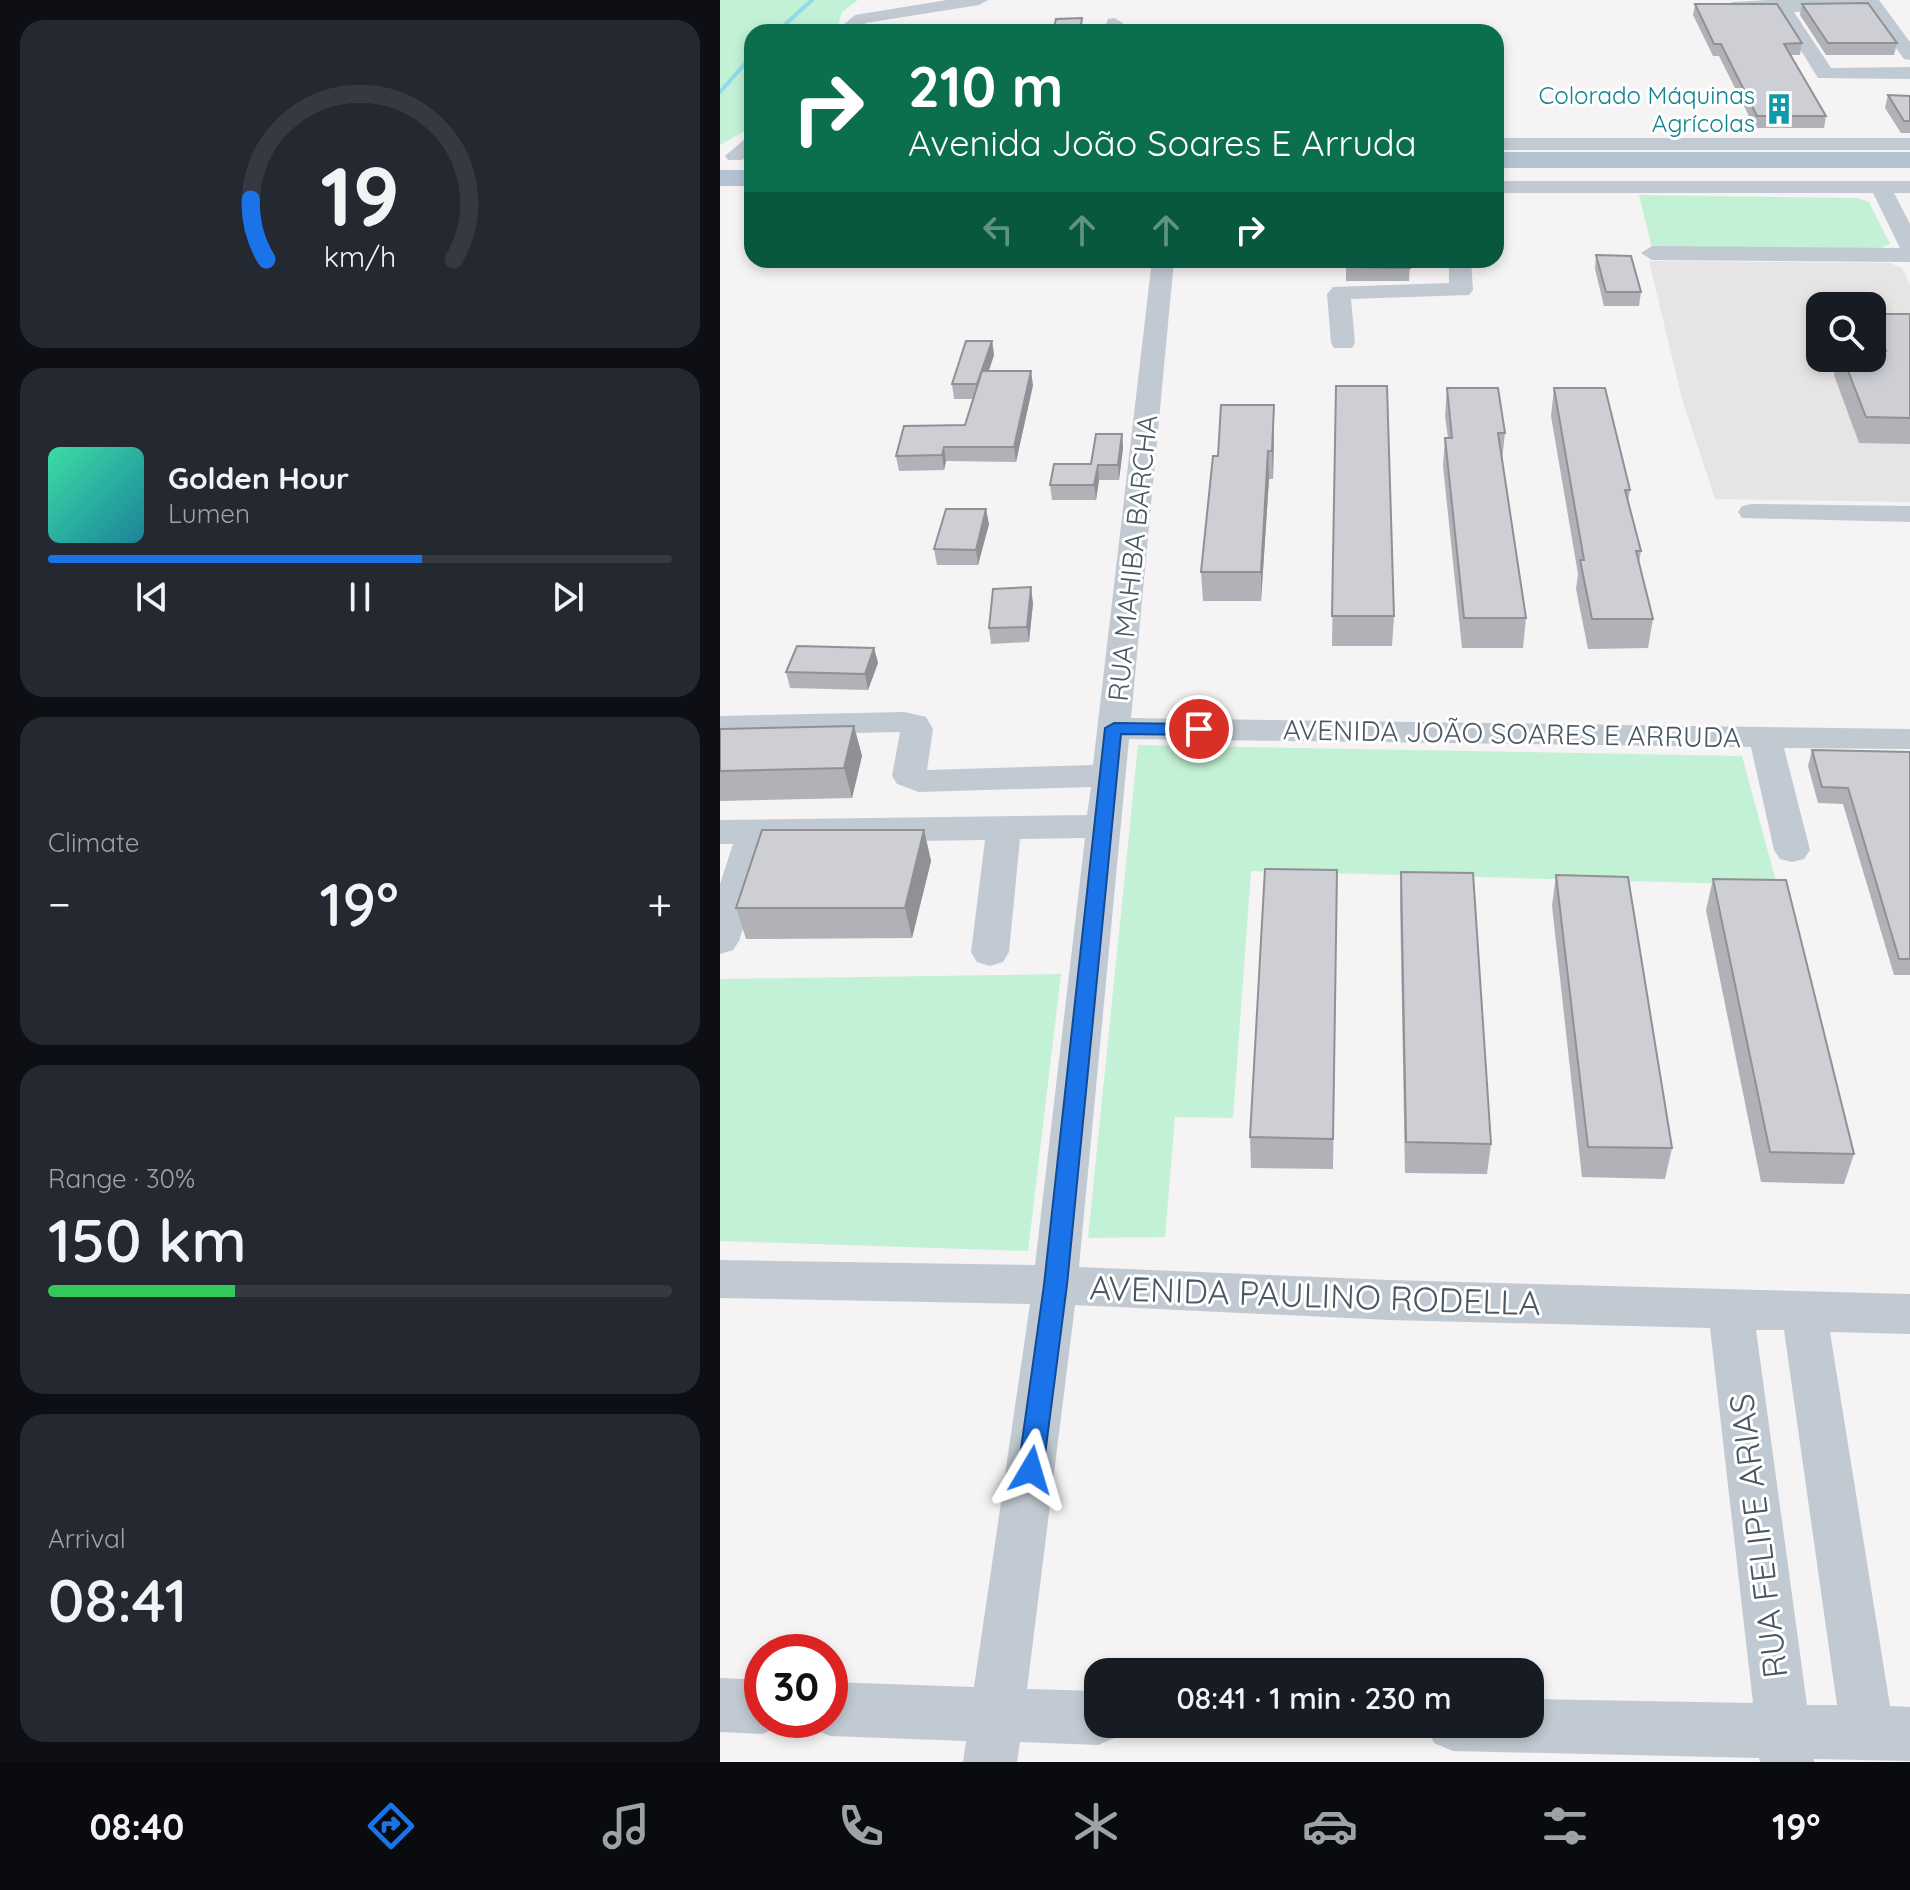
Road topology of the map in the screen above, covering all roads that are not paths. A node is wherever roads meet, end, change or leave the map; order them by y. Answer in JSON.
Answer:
{"nodes":[{"id":1,"x":979,"y":0,"type":"edge"},
{"id":2,"x":1780,"y":3,"type":"edge"},
{"id":3,"x":1872,"y":3,"type":"edge"},
{"id":4,"x":1712,"y":7,"type":"edge"},
{"id":5,"x":854,"y":24,"type":"edge"},
{"id":6,"x":1910,"y":55,"type":"edge"},
{"id":7,"x":1910,"y":64,"type":"edge"},
{"id":8,"x":1819,"y":65,"type":"junction"},
{"id":9,"x":1910,"y":73,"type":"edge"},
{"id":10,"x":1504,"y":144,"type":"edge"},
{"id":11,"x":1910,"y":144,"type":"edge"},
{"id":12,"x":1504,"y":160,"type":"edge"},
{"id":13,"x":1910,"y":160,"type":"edge"},
{"id":14,"x":1910,"y":169,"type":"edge"},
{"id":15,"x":1504,"y":170,"type":"edge"},
{"id":16,"x":1504,"y":187,"type":"edge"},
{"id":17,"x":1880,"y":187,"type":"junction"},
{"id":18,"x":1910,"y":187,"type":"edge"},
{"id":19,"x":1910,"y":246,"type":"edge"},
{"id":20,"x":1652,"y":253,"type":"dead end"},
{"id":21,"x":1910,"y":255,"type":"edge"},
{"id":22,"x":1162,"y":268,"type":"edge"},
{"id":23,"x":1460,"y":268,"type":"edge"},
{"id":24,"x":1343,"y":343,"type":"dead end"},
{"id":25,"x":1752,"y":512,"type":"dead end"},
{"id":26,"x":1910,"y":514,"type":"edge"},
{"id":27,"x":1115,"y":716,"type":"junction"},
{"id":28,"x":1910,"y":717,"type":"edge"},
{"id":29,"x":1342,"y":719,"type":"junction"},
{"id":30,"x":720,"y":726,"type":"edge"},
{"id":31,"x":1765,"y":737,"type":"junction"},
{"id":32,"x":1910,"y":739,"type":"edge"},
{"id":33,"x":1109,"y":775,"type":"junction"},
{"id":34,"x":1103,"y":826,"type":"junction"},
{"id":35,"x":1004,"y":827,"type":"junction"},
{"id":36,"x":738,"y":832,"type":"edge"},
{"id":37,"x":1792,"y":850,"type":"dead end"},
{"id":38,"x":720,"y":941,"type":"edge"},
{"id":39,"x":990,"y":952,"type":"dead end"},
{"id":40,"x":720,"y":1279,"type":"edge"},
{"id":41,"x":1055,"y":1285,"type":"junction"},
{"id":42,"x":1731,"y":1310,"type":"junction"},
{"id":43,"x":1804,"y":1313,"type":"junction"},
{"id":44,"x":1910,"y":1314,"type":"edge"},
{"id":45,"x":720,"y":1705,"type":"edge"},
{"id":46,"x":744,"y":1706,"type":"edge"},
{"id":47,"x":848,"y":1712,"type":"edge"},
{"id":48,"x":1084,"y":1721,"type":"edge"},
{"id":49,"x":1544,"y":1730,"type":"edge"},
{"id":50,"x":994,"y":1739,"type":"edge"},
{"id":51,"x":1882,"y":1743,"type":"edge"},
{"id":52,"x":1784,"y":1746,"type":"edge"}],
"edges":[{"from":1,"to":5,"type":"street"},
{"from":2,"to":3,"type":"street"},
{"from":2,"to":4,"type":"street"},
{"from":2,"to":8,"type":"street"},
{"from":3,"to":6,"type":"street"},
{"from":7,"to":8,"type":"street"},
{"from":8,"to":9,"type":"street"},
{"from":10,"to":11,"type":"street"},
{"from":12,"to":13,"type":"main road"},
{"from":14,"to":15,"type":"main road"},
{"from":16,"to":17,"type":"street"},
{"from":17,"to":18,"type":"street"},
{"from":17,"to":19,"type":"street"},
{"from":20,"to":21,"type":"street"},
{"from":22,"to":27,"type":"street","name":"RUA MAHIBA BARCHA"},
{"from":23,"to":24,"type":"street"},
{"from":25,"to":26,"type":"street"},
{"from":27,"to":29,"type":"street","name":"AVENIDA JOÃO SOARES E ARRUDA"},
{"from":27,"to":33,"type":"street","name":"RUA MAHIBA BARCHA"},
{"from":28,"to":29,"type":"street","name":"AVENIDA JOÃO SOARES E ARRUDA"},
{"from":29,"to":31,"type":"street","name":"AVENIDA JOÃO SOARES E ARRUDA"},
{"from":30,"to":33,"type":"street"},
{"from":31,"to":32,"type":"street","name":"AVENIDA JOÃO SOARES E ARRUDA"},
{"from":31,"to":37,"type":"street"},
{"from":33,"to":34,"type":"street","name":"RUA MAHIBA BARCHA"},
{"from":34,"to":35,"type":"street"},
{"from":34,"to":41,"type":"street","name":"RUA MAHIBA BARCHA"},
{"from":35,"to":36,"type":"street"},
{"from":35,"to":39,"type":"street"},
{"from":36,"to":38,"type":"street"},
{"from":40,"to":41,"type":"street","name":"AVENIDA PAULINO RODELLA"},
{"from":41,"to":42,"type":"street","name":"AVENIDA PAULINO RODELLA"},
{"from":41,"to":50,"type":"street","name":"RUA MAHIBA BARCHA"},
{"from":42,"to":43,"type":"street","name":"AVENIDA PAULINO RODELLA"},
{"from":42,"to":52,"type":"street","name":"RUA FELIPE ARIAS"},
{"from":43,"to":44,"type":"street","name":"AVENIDA PAULINO RODELLA"},
{"from":43,"to":51,"type":"street"},
{"from":45,"to":46,"type":"street"},
{"from":47,"to":50,"type":"street"},
{"from":48,"to":50,"type":"street"},
{"from":49,"to":52,"type":"street"},
{"from":51,"to":52,"type":"street"}]}
